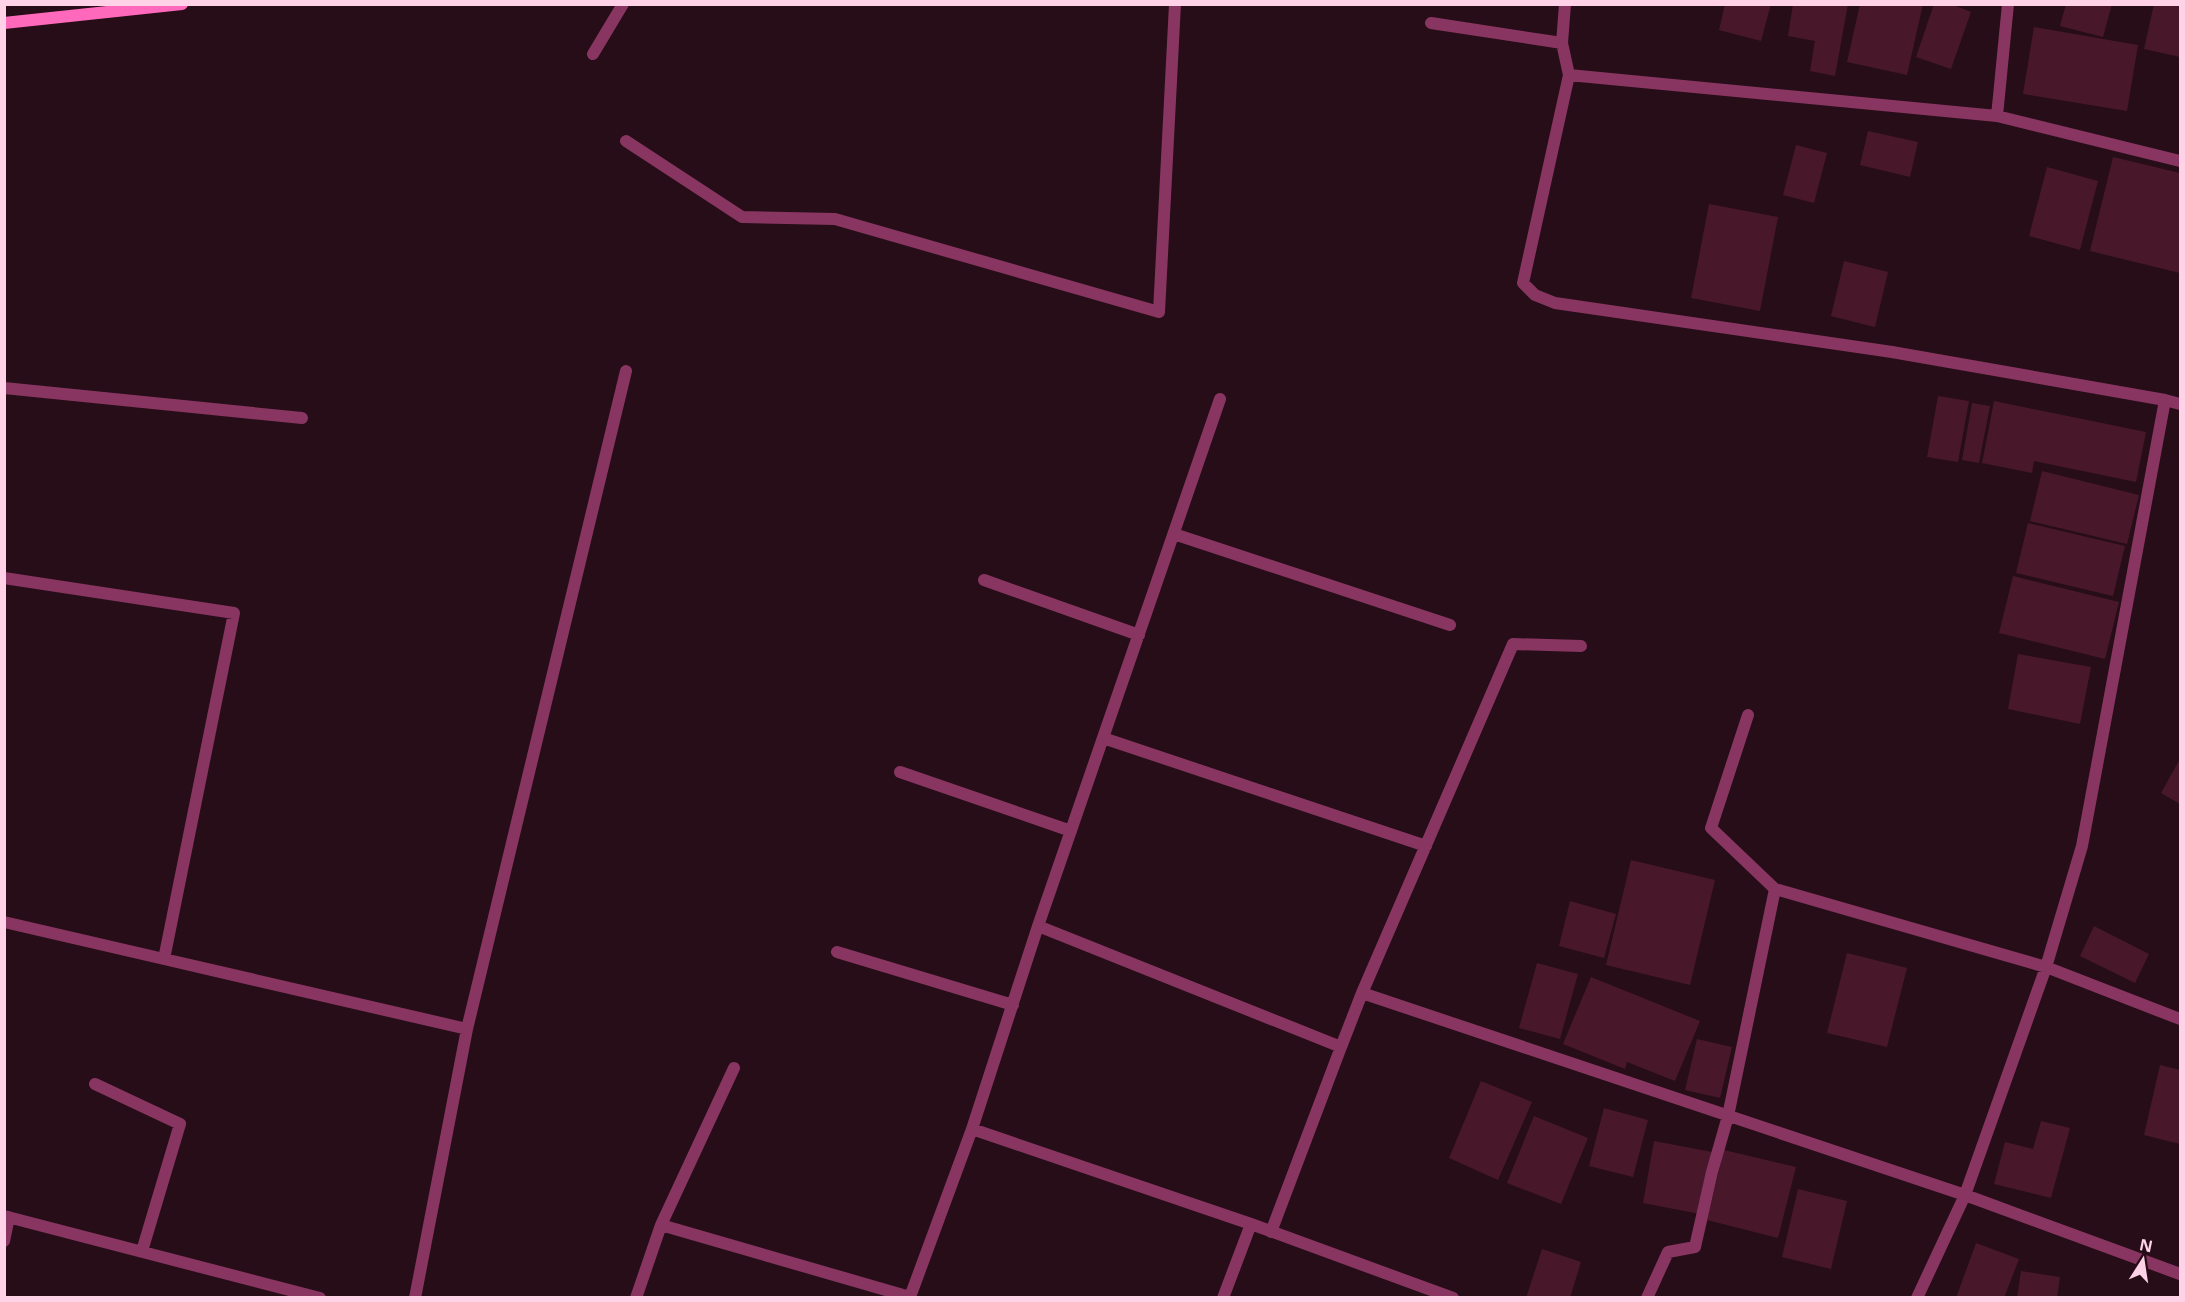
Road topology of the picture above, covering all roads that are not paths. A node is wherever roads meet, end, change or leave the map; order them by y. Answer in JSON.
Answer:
{"nodes":[{"id":1,"x":182,"y":4,"type":"edge"},
{"id":2,"x":623,"y":4,"type":"edge"},
{"id":3,"x":1175,"y":4,"type":"edge"},
{"id":4,"x":1565,"y":4,"type":"edge"},
{"id":5,"x":2008,"y":4,"type":"edge"},
{"id":6,"x":4,"y":23,"type":"edge"},
{"id":7,"x":1431,"y":23,"type":"dead end"},
{"id":8,"x":1562,"y":43,"type":"junction"},
{"id":9,"x":593,"y":54,"type":"dead end"},
{"id":10,"x":1569,"y":75,"type":"junction"},
{"id":11,"x":1997,"y":116,"type":"junction"},
{"id":12,"x":626,"y":141,"type":"dead end"},
{"id":13,"x":2181,"y":161,"type":"edge"},
{"id":14,"x":626,"y":371,"type":"dead end"},
{"id":15,"x":4,"y":388,"type":"edge"},
{"id":16,"x":1220,"y":399,"type":"dead end"},
{"id":17,"x":2165,"y":400,"type":"junction"},
{"id":18,"x":2181,"y":404,"type":"edge"},
{"id":19,"x":302,"y":418,"type":"dead end"},
{"id":20,"x":1174,"y":534,"type":"junction"},
{"id":21,"x":4,"y":578,"type":"edge"},
{"id":22,"x":984,"y":580,"type":"dead end"},
{"id":23,"x":1450,"y":625,"type":"dead end"},
{"id":24,"x":1139,"y":634,"type":"junction"},
{"id":25,"x":1581,"y":646,"type":"dead end"},
{"id":26,"x":1748,"y":715,"type":"dead end"},
{"id":27,"x":1103,"y":738,"type":"junction"},
{"id":28,"x":900,"y":772,"type":"dead end"},
{"id":29,"x":1071,"y":831,"type":"junction"},
{"id":30,"x":1426,"y":846,"type":"junction"},
{"id":31,"x":1775,"y":889,"type":"junction"},
{"id":32,"x":4,"y":922,"type":"edge"},
{"id":33,"x":1038,"y":926,"type":"junction"},
{"id":34,"x":837,"y":952,"type":"dead end"},
{"id":35,"x":164,"y":959,"type":"junction"},
{"id":36,"x":2046,"y":968,"type":"junction"},
{"id":37,"x":1362,"y":993,"type":"junction"},
{"id":38,"x":1013,"y":1005,"type":"junction"},
{"id":39,"x":2181,"y":1019,"type":"edge"},
{"id":40,"x":467,"y":1029,"type":"junction"},
{"id":41,"x":1341,"y":1047,"type":"junction"},
{"id":42,"x":734,"y":1068,"type":"dead end"},
{"id":43,"x":95,"y":1084,"type":"dead end"},
{"id":44,"x":1728,"y":1116,"type":"junction"},
{"id":45,"x":972,"y":1129,"type":"junction"},
{"id":46,"x":1965,"y":1195,"type":"junction"},
{"id":47,"x":7,"y":1216,"type":"edge"},
{"id":48,"x":1251,"y":1224,"type":"junction"},
{"id":49,"x":661,"y":1225,"type":"junction"},
{"id":50,"x":1271,"y":1232,"type":"junction"},
{"id":51,"x":4,"y":1241,"type":"edge"},
{"id":52,"x":142,"y":1251,"type":"junction"},
{"id":53,"x":2181,"y":1274,"type":"edge"},
{"id":54,"x":1425,"y":1293,"type":"edge"},
{"id":55,"x":911,"y":1297,"type":"edge"},
{"id":56,"x":320,"y":1298,"type":"edge"},
{"id":57,"x":415,"y":1298,"type":"edge"},
{"id":58,"x":636,"y":1298,"type":"edge"},
{"id":59,"x":1223,"y":1298,"type":"edge"},
{"id":60,"x":1453,"y":1298,"type":"edge"},
{"id":61,"x":1647,"y":1298,"type":"edge"},
{"id":62,"x":1917,"y":1298,"type":"edge"}],
"edges":[{"from":1,"to":6,"type":"street"},
{"from":2,"to":9,"type":"street"},
{"from":3,"to":12,"type":"street"},
{"from":4,"to":8,"type":"street"},
{"from":5,"to":11,"type":"street"},
{"from":7,"to":8,"type":"street"},
{"from":8,"to":10,"type":"street"},
{"from":10,"to":11,"type":"street"},
{"from":10,"to":17,"type":"street"},
{"from":11,"to":13,"type":"street"},
{"from":14,"to":40,"type":"street"},
{"from":15,"to":19,"type":"street"},
{"from":16,"to":20,"type":"street"},
{"from":17,"to":18,"type":"street"},
{"from":17,"to":36,"type":"street"},
{"from":20,"to":23,"type":"street"},
{"from":20,"to":24,"type":"street"},
{"from":21,"to":35,"type":"street"},
{"from":22,"to":24,"type":"street"},
{"from":24,"to":27,"type":"street"},
{"from":25,"to":30,"type":"street"},
{"from":26,"to":31,"type":"street"},
{"from":27,"to":29,"type":"street"},
{"from":27,"to":30,"type":"street"},
{"from":28,"to":29,"type":"street"},
{"from":29,"to":33,"type":"street"},
{"from":30,"to":37,"type":"street"},
{"from":31,"to":36,"type":"street"},
{"from":31,"to":44,"type":"street"},
{"from":32,"to":35,"type":"street"},
{"from":33,"to":38,"type":"street"},
{"from":33,"to":41,"type":"street"},
{"from":34,"to":38,"type":"street"},
{"from":35,"to":40,"type":"street"},
{"from":36,"to":39,"type":"street"},
{"from":36,"to":46,"type":"street"},
{"from":37,"to":41,"type":"street"},
{"from":37,"to":44,"type":"street"},
{"from":38,"to":45,"type":"street"},
{"from":40,"to":57,"type":"street"},
{"from":41,"to":50,"type":"street"},
{"from":42,"to":49,"type":"street"},
{"from":43,"to":52,"type":"street"},
{"from":44,"to":46,"type":"street"},
{"from":44,"to":61,"type":"street"},
{"from":45,"to":48,"type":"street"},
{"from":45,"to":55,"type":"street"},
{"from":46,"to":53,"type":"street"},
{"from":46,"to":62,"type":"street"},
{"from":47,"to":51,"type":"street"},
{"from":47,"to":52,"type":"street"},
{"from":48,"to":50,"type":"street"},
{"from":48,"to":59,"type":"street"},
{"from":49,"to":55,"type":"street"},
{"from":49,"to":58,"type":"street"},
{"from":50,"to":54,"type":"street"},
{"from":52,"to":56,"type":"street"},
{"from":54,"to":60,"type":"street"}]}
